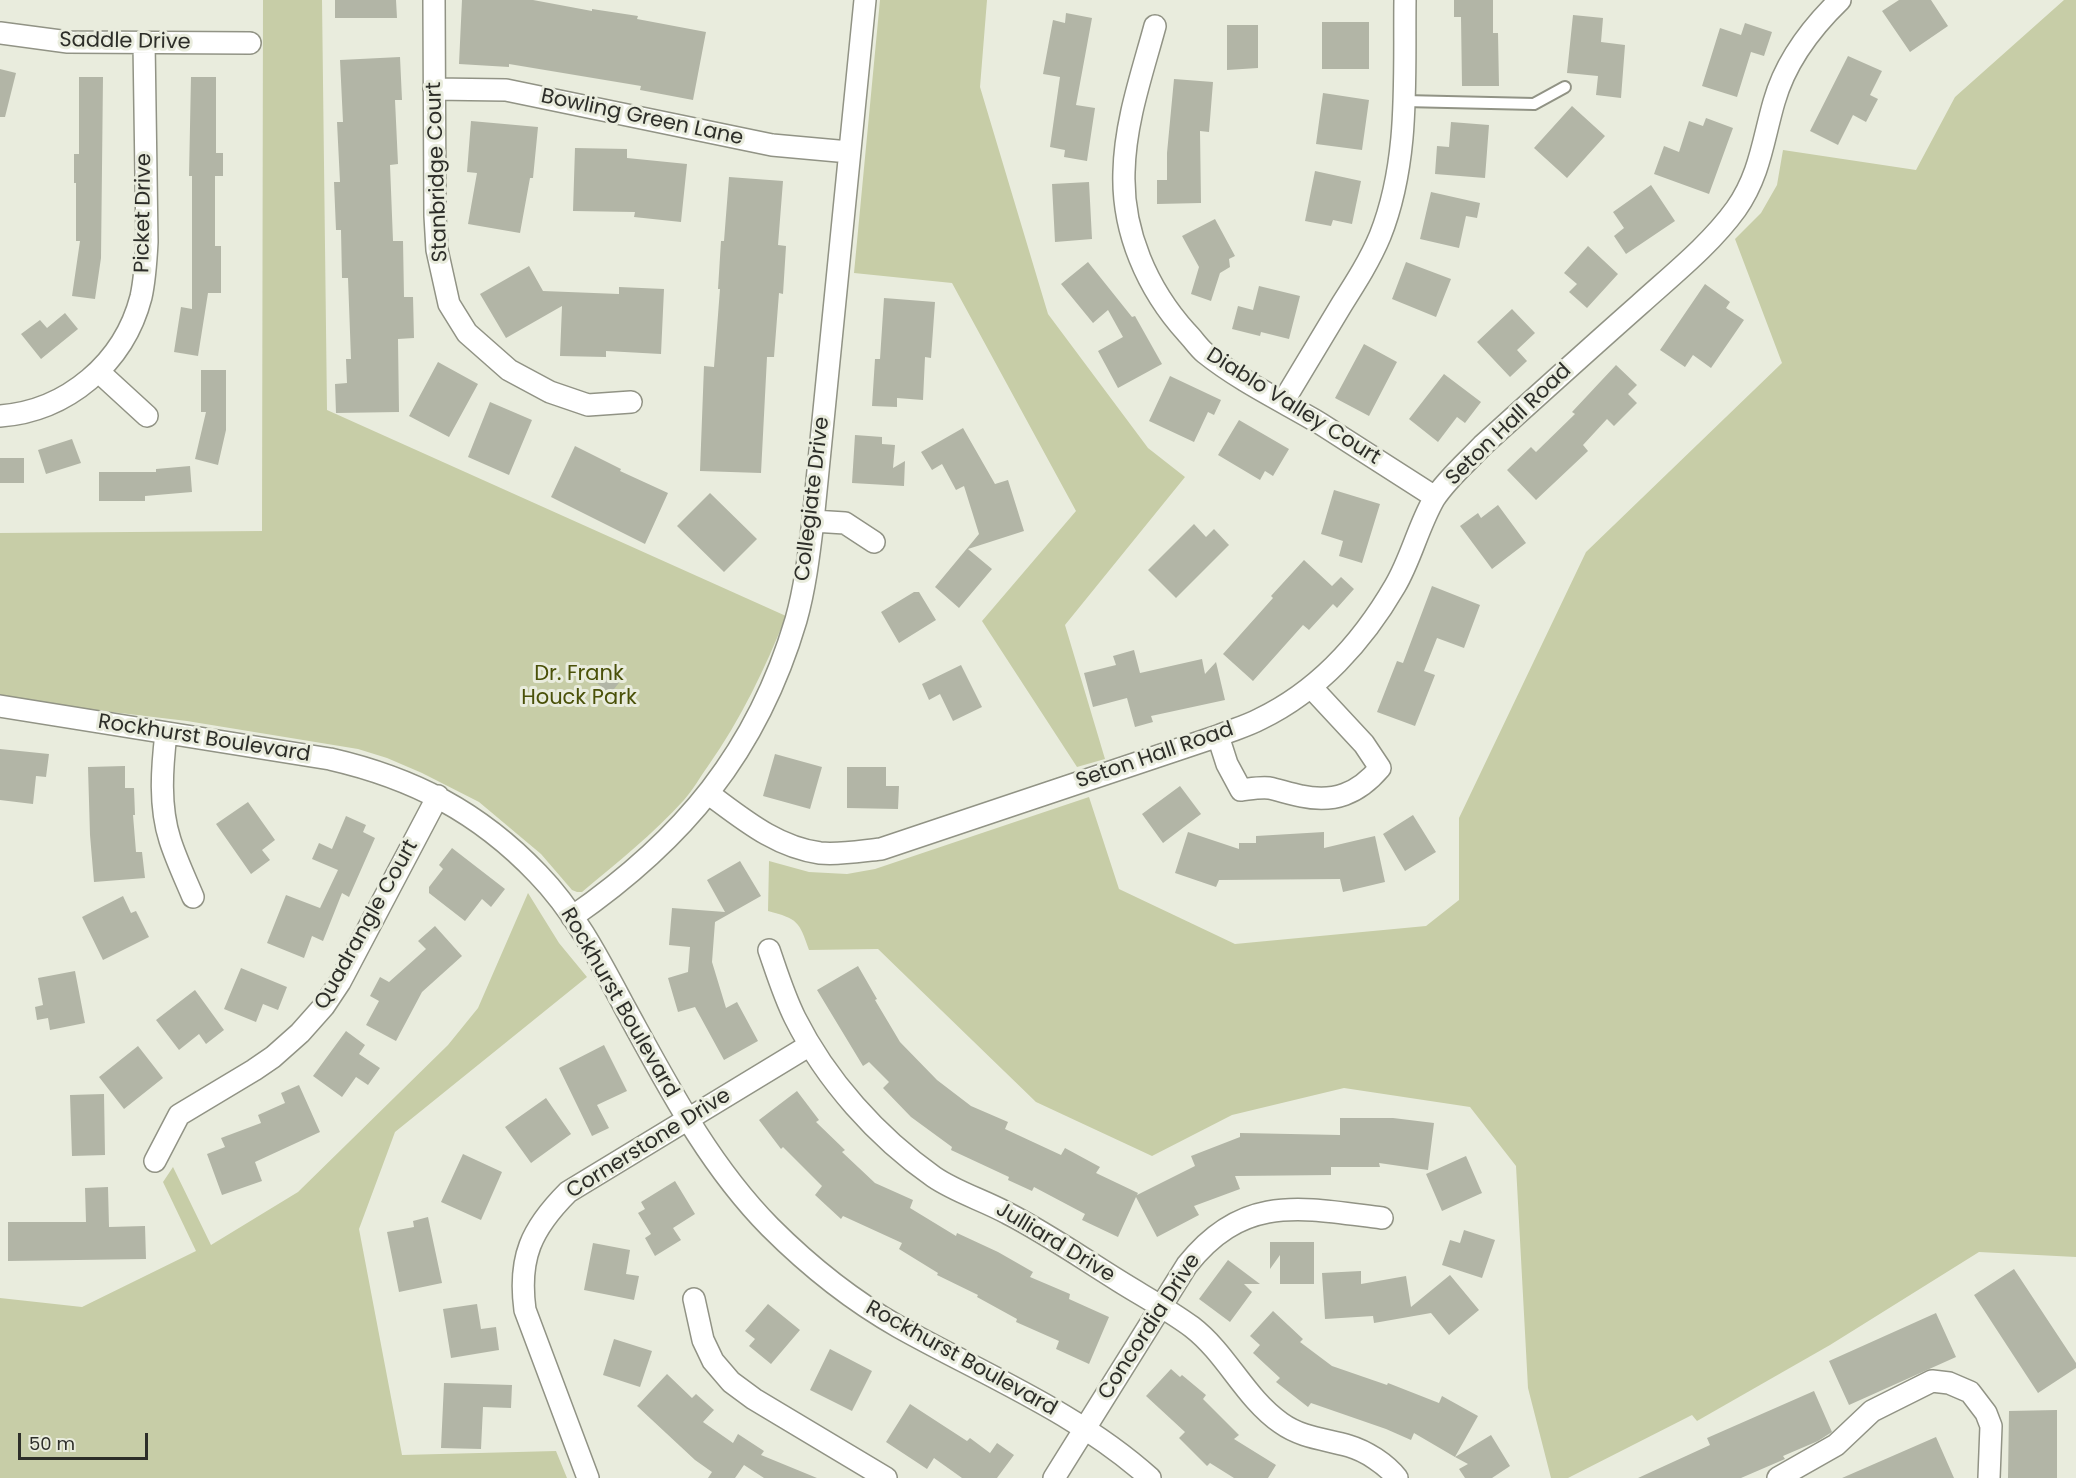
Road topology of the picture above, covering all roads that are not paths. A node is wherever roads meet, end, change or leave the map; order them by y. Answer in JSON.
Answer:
{"nodes":[{"id":1,"x":434,"y":0,"type":"edge"},
{"id":2,"x":865,"y":0,"type":"edge"},
{"id":3,"x":1405,"y":0,"type":"edge"},
{"id":4,"x":1840,"y":0,"type":"edge"},
{"id":5,"x":1155,"y":26,"type":"dead end"},
{"id":6,"x":0,"y":33,"type":"edge"},
{"id":7,"x":144,"y":42,"type":"junction"},
{"id":8,"x":250,"y":43,"type":"dead end"},
{"id":9,"x":1565,"y":87,"type":"dead end"},
{"id":10,"x":434,"y":89,"type":"junction"},
{"id":11,"x":1404,"y":101,"type":"junction"},
{"id":12,"x":849,"y":152,"type":"junction"},
{"id":13,"x":99,"y":372,"type":"junction"},
{"id":14,"x":631,"y":402,"type":"dead end"},
{"id":15,"x":1283,"y":402,"type":"junction"},
{"id":16,"x":0,"y":416,"type":"edge"},
{"id":17,"x":147,"y":416,"type":"dead end"},
{"id":18,"x":1435,"y":497,"type":"junction"},
{"id":19,"x":813,"y":521,"type":"junction"},
{"id":20,"x":874,"y":542,"type":"dead end"},
{"id":21,"x":1311,"y":687,"type":"junction"},
{"id":22,"x":0,"y":706,"type":"edge"},
{"id":23,"x":166,"y":733,"type":"junction"},
{"id":24,"x":1218,"y":736,"type":"junction"},
{"id":25,"x":708,"y":794,"type":"junction"},
{"id":26,"x":438,"y":796,"type":"junction"},
{"id":27,"x":193,"y":897,"type":"dead end"},
{"id":28,"x":572,"y":917,"type":"junction"},
{"id":29,"x":769,"y":950,"type":"dead end"},
{"id":30,"x":810,"y":1045,"type":"junction"},
{"id":31,"x":687,"y":1119,"type":"junction"},
{"id":32,"x":155,"y":1161,"type":"dead end"},
{"id":33,"x":1382,"y":1218,"type":"dead end"},
{"id":34,"x":694,"y":1299,"type":"dead end"},
{"id":35,"x":1161,"y":1306,"type":"junction"},
{"id":36,"x":1084,"y":1428,"type":"junction"},
{"id":37,"x":588,"y":1478,"type":"edge"},
{"id":38,"x":886,"y":1478,"type":"edge"},
{"id":39,"x":1054,"y":1478,"type":"edge"},
{"id":40,"x":1150,"y":1478,"type":"edge"},
{"id":41,"x":1397,"y":1478,"type":"edge"},
{"id":42,"x":1779,"y":1478,"type":"edge"},
{"id":43,"x":1989,"y":1478,"type":"edge"}],
"edges":[{"from":1,"to":10,"type":"street","name":"Stanbridge Court"},
{"from":2,"to":12,"type":"street","name":"Collegiate Drive"},
{"from":3,"to":11,"type":"street"},
{"from":4,"to":18,"type":"street","name":"Seton Hall Road"},
{"from":5,"to":15,"type":"street","name":"Diablo Valley Court"},
{"from":6,"to":7,"type":"street","name":"Saddle Drive"},
{"from":7,"to":8,"type":"street","name":"Saddle Drive"},
{"from":7,"to":13,"type":"street","name":"Picket Drive"},
{"from":9,"to":11,"type":"lane"},
{"from":10,"to":12,"type":"street","name":"Bowling Green Lane"},
{"from":10,"to":14,"type":"street","name":"Stanbridge Court"},
{"from":11,"to":15,"type":"street"},
{"from":12,"to":19,"type":"street","name":"Collegiate Drive"},
{"from":13,"to":16,"type":"street","name":"Picket Drive"},
{"from":13,"to":17,"type":"street"},
{"from":15,"to":18,"type":"street","name":"Diablo Valley Court"},
{"from":18,"to":21,"type":"street","name":"Seton Hall Road"},
{"from":19,"to":20,"type":"street"},
{"from":19,"to":25,"type":"street","name":"Collegiate Drive"},
{"from":21,"to":24,"type":"street","name":"Seton Hall Road"},
{"from":21,"to":24,"type":"street"},
{"from":22,"to":23,"type":"street","name":"Rockhurst Boulevard"},
{"from":23,"to":26,"type":"street","name":"Rockhurst Boulevard"},
{"from":23,"to":27,"type":"street"},
{"from":24,"to":25,"type":"street","name":"Seton Hall Road"},
{"from":25,"to":28,"type":"street","name":"Collegiate Drive"},
{"from":26,"to":28,"type":"street","name":"Rockhurst Boulevard"},
{"from":26,"to":32,"type":"street","name":"Quadrangle Court"},
{"from":28,"to":31,"type":"street","name":"Rockhurst Boulevard"},
{"from":29,"to":30,"type":"street","name":"Julliard Drive"},
{"from":30,"to":31,"type":"street","name":"Cornerstone Drive"},
{"from":30,"to":35,"type":"street","name":"Julliard Drive"},
{"from":31,"to":36,"type":"street","name":"Rockhurst Boulevard"},
{"from":31,"to":37,"type":"street","name":"Cornerstone Drive"},
{"from":33,"to":35,"type":"street","name":"Concordia Drive"},
{"from":34,"to":38,"type":"street"},
{"from":35,"to":36,"type":"street","name":"Concordia Drive"},
{"from":35,"to":41,"type":"street","name":"Julliard Drive"},
{"from":36,"to":39,"type":"street","name":"Concordia Drive"},
{"from":36,"to":40,"type":"street","name":"Rockhurst Boulevard"},
{"from":42,"to":43,"type":"street"}]}
